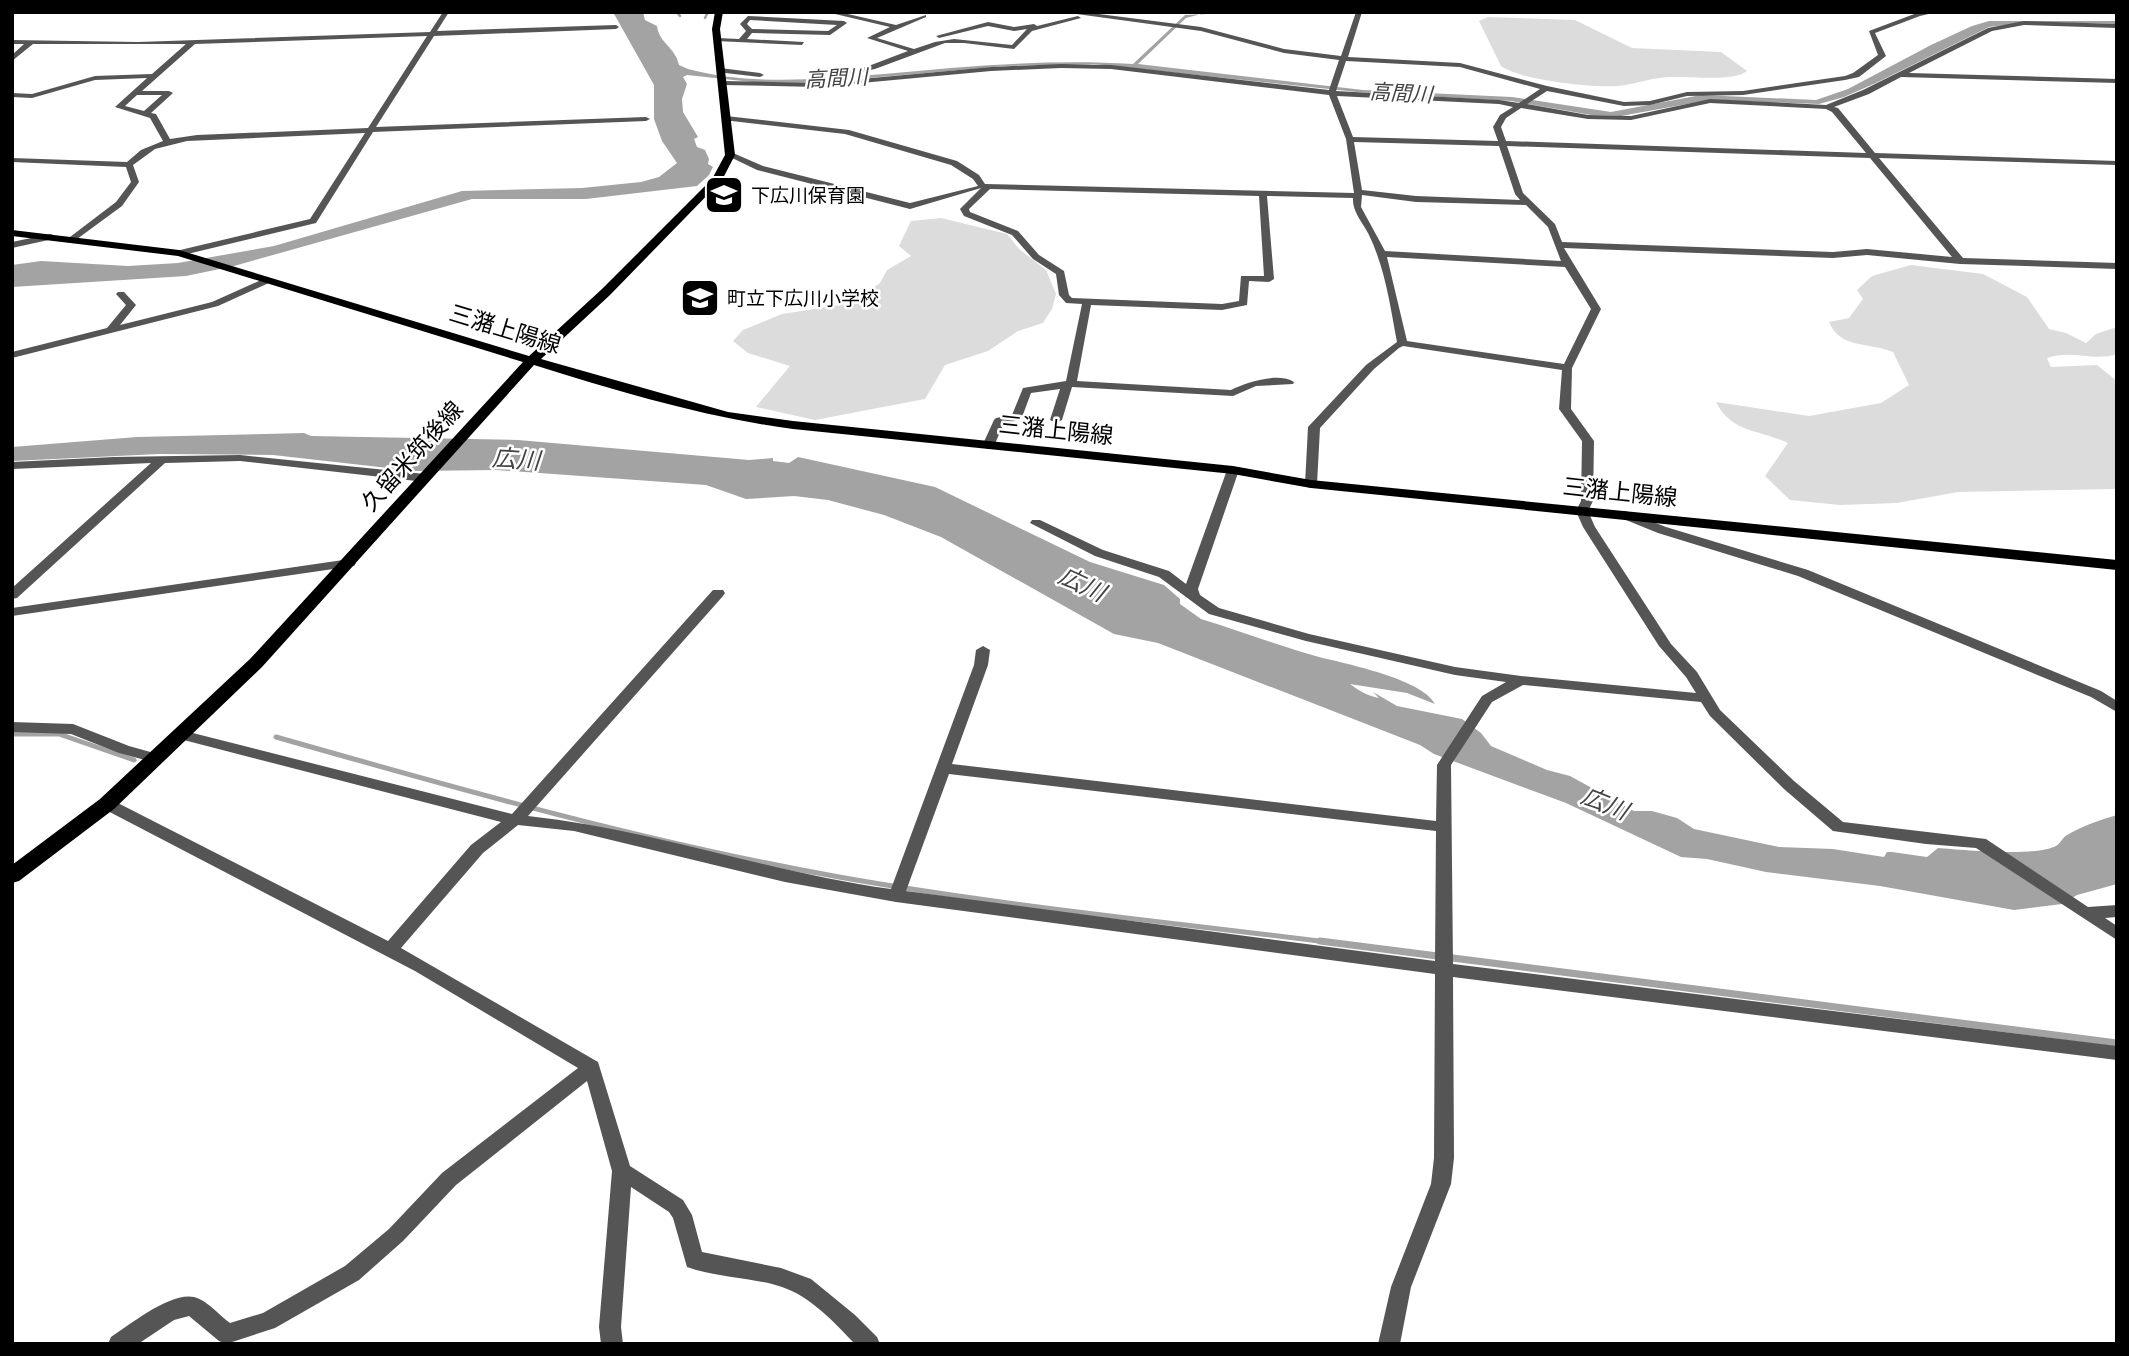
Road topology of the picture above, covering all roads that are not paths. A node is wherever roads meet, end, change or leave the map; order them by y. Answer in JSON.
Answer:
{"nodes":[{"id":1,"x":446,"y":12,"type":"edge"},
{"id":2,"x":719,"y":12,"type":"edge"},
{"id":3,"x":1065,"y":12,"type":"edge"},
{"id":4,"x":1359,"y":12,"type":"edge"},
{"id":5,"x":1934,"y":12,"type":"edge"},
{"id":6,"x":838,"y":14,"type":"edge"},
{"id":7,"x":1077,"y":14,"type":"edge"},
{"id":8,"x":924,"y":16,"type":"dead end"},
{"id":9,"x":1175,"y":23,"type":"junction"},
{"id":10,"x":2117,"y":26,"type":"edge"},
{"id":11,"x":616,"y":27,"type":"dead end"},
{"id":12,"x":897,"y":27,"type":"junction"},
{"id":13,"x":750,"y":31,"type":"junction"},
{"id":14,"x":432,"y":33,"type":"junction"},
{"id":15,"x":939,"y":36,"type":"dead end"},
{"id":16,"x":718,"y":40,"type":"junction"},
{"id":17,"x":741,"y":41,"type":"junction"},
{"id":18,"x":193,"y":42,"type":"junction"},
{"id":19,"x":12,"y":43,"type":"edge"},
{"id":20,"x":30,"y":43,"type":"junction"},
{"id":21,"x":802,"y":43,"type":"dead end"},
{"id":22,"x":917,"y":52,"type":"junction"},
{"id":23,"x":1343,"y":58,"type":"junction"},
{"id":24,"x":12,"y":59,"type":"edge"},
{"id":25,"x":1899,"y":75,"type":"junction"},
{"id":26,"x":155,"y":76,"type":"junction"},
{"id":27,"x":722,"y":77,"type":"junction"},
{"id":28,"x":2117,"y":81,"type":"edge"},
{"id":29,"x":1546,"y":88,"type":"junction"},
{"id":30,"x":135,"y":93,"type":"junction"},
{"id":31,"x":1332,"y":93,"type":"junction"},
{"id":32,"x":12,"y":94,"type":"edge"},
{"id":33,"x":1525,"y":102,"type":"junction"},
{"id":34,"x":1826,"y":107,"type":"junction"},
{"id":35,"x":145,"y":114,"type":"junction"},
{"id":36,"x":726,"y":118,"type":"junction"},
{"id":37,"x":646,"y":119,"type":"dead end"},
{"id":38,"x":372,"y":130,"type":"junction"},
{"id":39,"x":1350,"y":139,"type":"junction"},
{"id":40,"x":167,"y":141,"type":"junction"},
{"id":41,"x":1503,"y":144,"type":"junction"},
{"id":42,"x":730,"y":155,"type":"junction"},
{"id":43,"x":1871,"y":155,"type":"junction"},
{"id":44,"x":12,"y":160,"type":"edge"},
{"id":45,"x":2117,"y":163,"type":"edge"},
{"id":46,"x":129,"y":165,"type":"junction"},
{"id":47,"x":988,"y":186,"type":"junction"},
{"id":48,"x":976,"y":188,"type":"dead end"},
{"id":49,"x":1263,"y":194,"type":"junction"},
{"id":50,"x":1358,"y":194,"type":"junction"},
{"id":51,"x":1525,"y":203,"type":"junction"},
{"id":52,"x":12,"y":233,"type":"edge"},
{"id":53,"x":50,"y":237,"type":"junction"},
{"id":54,"x":74,"y":240,"type":"junction"},
{"id":55,"x":12,"y":245,"type":"edge"},
{"id":56,"x":1559,"y":245,"type":"junction"},
{"id":57,"x":184,"y":254,"type":"junction"},
{"id":58,"x":1384,"y":254,"type":"junction"},
{"id":59,"x":1960,"y":261,"type":"junction"},
{"id":60,"x":1570,"y":264,"type":"junction"},
{"id":61,"x":2117,"y":266,"type":"edge"},
{"id":62,"x":268,"y":280,"type":"junction"},
{"id":63,"x":121,"y":294,"type":"dead end"},
{"id":64,"x":1087,"y":302,"type":"junction"},
{"id":65,"x":112,"y":328,"type":"junction"},
{"id":66,"x":1402,"y":343,"type":"junction"},
{"id":67,"x":12,"y":355,"type":"edge"},
{"id":68,"x":531,"y":361,"type":"junction"},
{"id":69,"x":1567,"y":368,"type":"junction"},
{"id":70,"x":1289,"y":382,"type":"dead end"},
{"id":71,"x":1069,"y":385,"type":"junction"},
{"id":72,"x":1056,"y":420,"type":"dead end"},
{"id":73,"x":988,"y":446,"type":"junction"},
{"id":74,"x":162,"y":459,"type":"junction"},
{"id":75,"x":12,"y":466,"type":"edge"},
{"id":76,"x":1233,"y":470,"type":"junction"},
{"id":77,"x":426,"y":476,"type":"junction"},
{"id":78,"x":1311,"y":484,"type":"junction"},
{"id":79,"x":1583,"y":511,"type":"junction"},
{"id":80,"x":1625,"y":515,"type":"junction"},
{"id":81,"x":1036,"y":523,"type":"dead end"},
{"id":82,"x":350,"y":563,"type":"junction"},
{"id":83,"x":2117,"y":565,"type":"edge"},
{"id":84,"x":718,"y":593,"type":"dead end"},
{"id":85,"x":1193,"y":594,"type":"junction"},
{"id":86,"x":12,"y":595,"type":"edge"},
{"id":87,"x":12,"y":612,"type":"edge"},
{"id":88,"x":983,"y":649,"type":"dead end"},
{"id":89,"x":1521,"y":680,"type":"junction"},
{"id":90,"x":1705,"y":698,"type":"junction"},
{"id":91,"x":2117,"y":708,"type":"edge"},
{"id":92,"x":12,"y":727,"type":"edge"},
{"id":93,"x":181,"y":735,"type":"junction"},
{"id":94,"x":156,"y":758,"type":"junction"},
{"id":95,"x":943,"y":768,"type":"junction"},
{"id":96,"x":107,"y":804,"type":"junction"},
{"id":97,"x":524,"y":810,"type":"junction"},
{"id":98,"x":1445,"y":827,"type":"junction"},
{"id":99,"x":13,"y":875,"type":"edge"},
{"id":100,"x":899,"y":889,"type":"junction"},
{"id":101,"x":2117,"y":911,"type":"edge"},
{"id":102,"x":2082,"y":912,"type":"junction"},
{"id":103,"x":2117,"y":934,"type":"edge"},
{"id":104,"x":390,"y":950,"type":"junction"},
{"id":105,"x":1444,"y":960,"type":"junction"},
{"id":106,"x":2117,"y":1053,"type":"edge"},
{"id":107,"x":592,"y":1068,"type":"junction"},
{"id":108,"x":622,"y":1171,"type":"junction"},
{"id":109,"x":118,"y":1344,"type":"edge"},
{"id":110,"x":611,"y":1344,"type":"edge"},
{"id":111,"x":869,"y":1344,"type":"edge"},
{"id":112,"x":1389,"y":1344,"type":"edge"}],
"edges":[{"from":1,"to":14,"type":"street"},
{"from":2,"to":16,"type":"main road"},
{"from":3,"to":7,"type":"street"},
{"from":4,"to":23,"type":"street"},
{"from":5,"to":29,"type":"street"},
{"from":6,"to":12,"type":"street"},
{"from":7,"to":9,"type":"street"},
{"from":7,"to":15,"type":"street"},
{"from":8,"to":12,"type":"street"},
{"from":9,"to":22,"type":"street"},
{"from":9,"to":23,"type":"street"},
{"from":10,"to":25,"type":"street"},
{"from":11,"to":14,"type":"street"},
{"from":12,"to":22,"type":"street"},
{"from":13,"to":13,"type":"street"},
{"from":13,"to":17,"type":"street"},
{"from":14,"to":18,"type":"street"},
{"from":14,"to":38,"type":"street"},
{"from":16,"to":17,"type":"street"},
{"from":16,"to":27,"type":"main road"},
{"from":17,"to":21,"type":"street"},
{"from":18,"to":20,"type":"street"},
{"from":18,"to":26,"type":"street"},
{"from":19,"to":20,"type":"street"},
{"from":20,"to":24,"type":"street"},
{"from":22,"to":27,"type":"street"},
{"from":23,"to":29,"type":"street"},
{"from":23,"to":31,"type":"street"},
{"from":25,"to":28,"type":"street"},
{"from":25,"to":34,"type":"street"},
{"from":26,"to":30,"type":"street"},
{"from":26,"to":32,"type":"street"},
{"from":27,"to":31,"type":"street"},
{"from":27,"to":36,"type":"main road"},
{"from":29,"to":33,"type":"street"},
{"from":30,"to":35,"type":"street"},
{"from":30,"to":35,"type":"street"},
{"from":31,"to":33,"type":"street"},
{"from":31,"to":39,"type":"street"},
{"from":33,"to":34,"type":"street"},
{"from":33,"to":41,"type":"street"},
{"from":34,"to":43,"type":"street"},
{"from":35,"to":40,"type":"street"},
{"from":36,"to":42,"type":"main road"},
{"from":36,"to":47,"type":"street"},
{"from":37,"to":38,"type":"street"},
{"from":38,"to":40,"type":"street"},
{"from":38,"to":57,"type":"street"},
{"from":39,"to":41,"type":"street"},
{"from":39,"to":50,"type":"street"},
{"from":40,"to":46,"type":"street"},
{"from":41,"to":43,"type":"street"},
{"from":41,"to":51,"type":"street"},
{"from":42,"to":48,"type":"street"},
{"from":42,"to":68,"type":"main road","name":"久留米筑後線"},
{"from":43,"to":45,"type":"street"},
{"from":43,"to":59,"type":"street"},
{"from":44,"to":46,"type":"street"},
{"from":46,"to":54,"type":"street"},
{"from":47,"to":49,"type":"street"},
{"from":47,"to":64,"type":"street"},
{"from":49,"to":50,"type":"street"},
{"from":49,"to":64,"type":"street"},
{"from":50,"to":51,"type":"street"},
{"from":50,"to":58,"type":"street"},
{"from":51,"to":56,"type":"street"},
{"from":52,"to":53,"type":"main road","name":"三潴上陽線"},
{"from":53,"to":54,"type":"main road","name":"三潴上陽線"},
{"from":53,"to":55,"type":"street"},
{"from":54,"to":57,"type":"main road","name":"三潴上陽線"},
{"from":56,"to":59,"type":"street"},
{"from":56,"to":60,"type":"street"},
{"from":57,"to":62,"type":"main road","name":"三潴上陽線"},
{"from":58,"to":60,"type":"street"},
{"from":58,"to":66,"type":"street"},
{"from":59,"to":61,"type":"street"},
{"from":60,"to":69,"type":"street"},
{"from":62,"to":65,"type":"street"},
{"from":62,"to":68,"type":"main road","name":"三潴上陽線"},
{"from":63,"to":65,"type":"street"},
{"from":64,"to":71,"type":"street"},
{"from":65,"to":67,"type":"street"},
{"from":66,"to":69,"type":"street"},
{"from":66,"to":78,"type":"street"},
{"from":68,"to":73,"type":"main road","name":"三潴上陽線"},
{"from":68,"to":77,"type":"main road","name":"久留米筑後線"},
{"from":69,"to":79,"type":"street"},
{"from":70,"to":71,"type":"street"},
{"from":71,"to":72,"type":"street"},
{"from":71,"to":73,"type":"street"},
{"from":73,"to":76,"type":"main road","name":"三潴上陽線"},
{"from":74,"to":75,"type":"street"},
{"from":74,"to":77,"type":"street"},
{"from":74,"to":86,"type":"street"},
{"from":76,"to":78,"type":"main road","name":"三潴上陽線"},
{"from":76,"to":85,"type":"street"},
{"from":77,"to":82,"type":"main road","name":"久留米筑後線"},
{"from":78,"to":79,"type":"main road","name":"三潴上陽線"},
{"from":79,"to":80,"type":"main road","name":"三潴上陽線"},
{"from":79,"to":90,"type":"street"},
{"from":80,"to":83,"type":"main road","name":"三潴上陽線"},
{"from":80,"to":91,"type":"street"},
{"from":81,"to":85,"type":"street"},
{"from":82,"to":87,"type":"street"},
{"from":82,"to":93,"type":"main road","name":"久留米筑後線"},
{"from":84,"to":97,"type":"street"},
{"from":85,"to":89,"type":"street"},
{"from":88,"to":95,"type":"street"},
{"from":89,"to":90,"type":"street"},
{"from":89,"to":98,"type":"street"},
{"from":90,"to":102,"type":"street"},
{"from":92,"to":94,"type":"street"},
{"from":93,"to":94,"type":"main road","name":"久留米筑後線"},
{"from":93,"to":97,"type":"street"},
{"from":94,"to":96,"type":"main road","name":"久留米筑後線"},
{"from":95,"to":98,"type":"street"},
{"from":95,"to":100,"type":"street"},
{"from":96,"to":99,"type":"main road","name":"久留米筑後線"},
{"from":96,"to":104,"type":"street"},
{"from":97,"to":100,"type":"street"},
{"from":97,"to":104,"type":"street"},
{"from":98,"to":105,"type":"street"},
{"from":100,"to":105,"type":"street"},
{"from":101,"to":102,"type":"street"},
{"from":102,"to":103,"type":"street"},
{"from":104,"to":107,"type":"street"},
{"from":105,"to":106,"type":"street"},
{"from":105,"to":112,"type":"street"},
{"from":107,"to":108,"type":"street"},
{"from":107,"to":109,"type":"street"},
{"from":108,"to":110,"type":"street"},
{"from":108,"to":111,"type":"street"}]}
